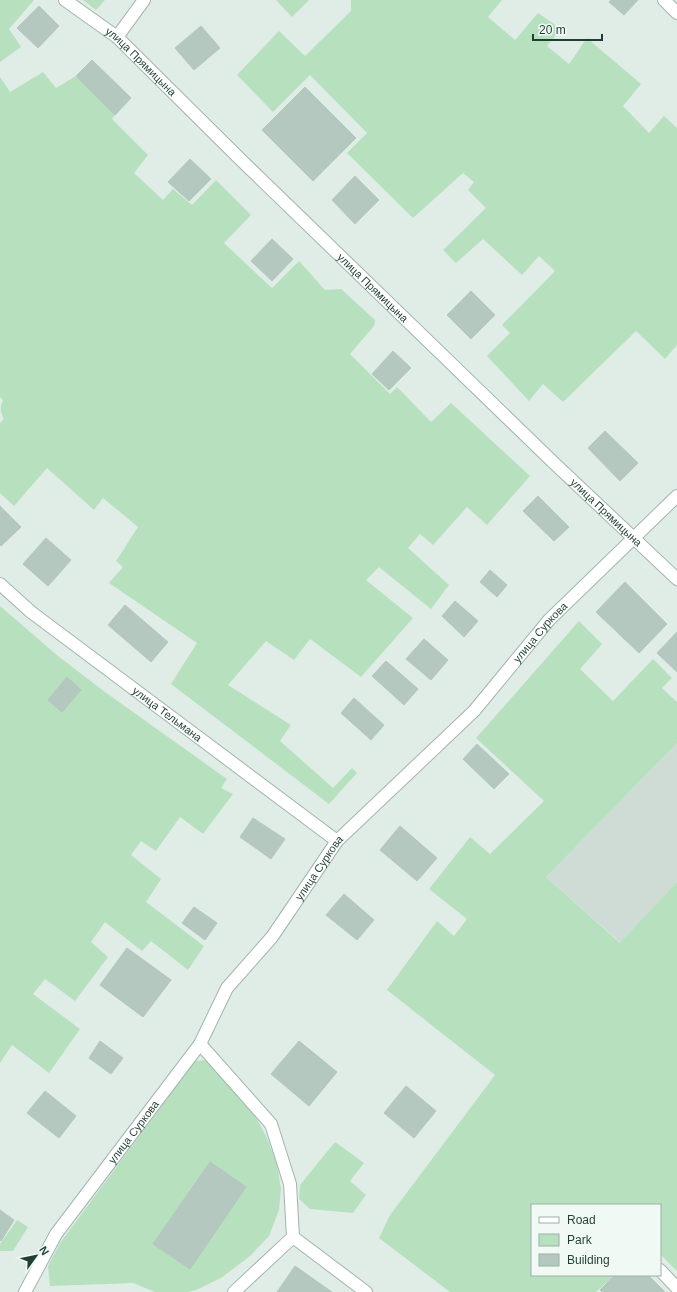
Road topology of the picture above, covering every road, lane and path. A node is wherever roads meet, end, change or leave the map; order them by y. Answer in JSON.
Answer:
{"nodes":[{"id":1,"x":65,"y":0,"type":"edge"},
{"id":2,"x":144,"y":0,"type":"edge"},
{"id":3,"x":664,"y":0,"type":"edge"},
{"id":4,"x":677,"y":13,"type":"edge"},
{"id":5,"x":117,"y":37,"type":"junction"},
{"id":6,"x":677,"y":496,"type":"edge"},
{"id":7,"x":634,"y":538,"type":"junction"},
{"id":8,"x":677,"y":579,"type":"edge"},
{"id":9,"x":0,"y":584,"type":"edge"},
{"id":10,"x":337,"y":841,"type":"junction"},
{"id":11,"x":200,"y":1044,"type":"junction"},
{"id":12,"x":293,"y":1237,"type":"junction"},
{"id":13,"x":661,"y":1271,"type":"edge"},
{"id":14,"x":677,"y":1288,"type":"edge"},
{"id":15,"x":24,"y":1292,"type":"edge"},
{"id":16,"x":234,"y":1292,"type":"edge"},
{"id":17,"x":366,"y":1292,"type":"edge"}],
"edges":[{"from":1,"to":5,"type":"street","name":"улица Прямицына"},
{"from":2,"to":5,"type":"street"},
{"from":3,"to":4,"type":"street"},
{"from":5,"to":7,"type":"street","name":"улица Прямицына"},
{"from":6,"to":7,"type":"street","name":"улица Суркова"},
{"from":7,"to":8,"type":"street","name":"улица Прямицына"},
{"from":7,"to":10,"type":"street","name":"улица Суркова"},
{"from":9,"to":10,"type":"street","name":"улица Тельмана"},
{"from":10,"to":11,"type":"street","name":"улица Суркова"},
{"from":11,"to":12,"type":"street"},
{"from":11,"to":15,"type":"street","name":"улица Суркова"},
{"from":12,"to":16,"type":"street"},
{"from":12,"to":17,"type":"street"},
{"from":13,"to":14,"type":"street"}]}
